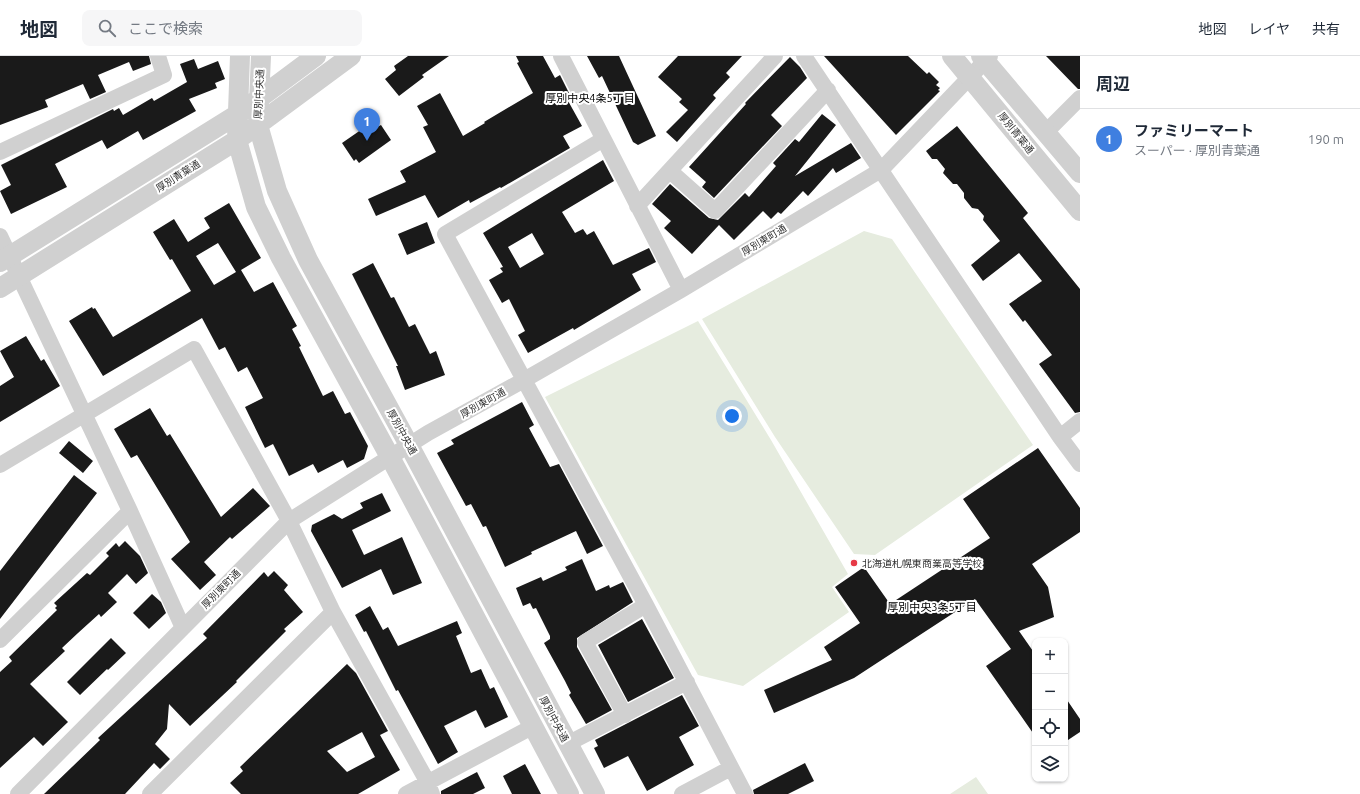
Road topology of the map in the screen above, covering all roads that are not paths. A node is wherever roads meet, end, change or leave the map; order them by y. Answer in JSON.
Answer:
{"nodes":[{"id":1,"x":158,"y":56,"type":"edge"},
{"id":2,"x":240,"y":56,"type":"edge"},
{"id":3,"x":261,"y":56,"type":"edge"},
{"id":4,"x":316,"y":56,"type":"edge"},
{"id":5,"x":351,"y":56,"type":"edge"},
{"id":6,"x":561,"y":56,"type":"edge"},
{"id":7,"x":775,"y":56,"type":"edge"},
{"id":8,"x":804,"y":56,"type":"edge"},
{"id":9,"x":952,"y":56,"type":"edge"},
{"id":10,"x":986,"y":58,"type":"edge"},
{"id":11,"x":970,"y":77,"type":"junction"},
{"id":12,"x":828,"y":90,"type":"junction"},
{"id":13,"x":1080,"y":98,"type":"edge"},
{"id":14,"x":258,"y":101,"type":"junction"},
{"id":15,"x":238,"y":114,"type":"junction"},
{"id":16,"x":258,"y":125,"type":"junction"},
{"id":17,"x":1046,"y":132,"type":"junction"},
{"id":18,"x":236,"y":140,"type":"junction"},
{"id":19,"x":602,"y":140,"type":"junction"},
{"id":20,"x":0,"y":152,"type":"edge"},
{"id":21,"x":880,"y":170,"type":"junction"},
{"id":22,"x":670,"y":171,"type":"junction"},
{"id":23,"x":1080,"y":173,"type":"edge"},
{"id":24,"x":637,"y":206,"type":"junction"},
{"id":25,"x":1080,"y":211,"type":"edge"},
{"id":26,"x":0,"y":236,"type":"edge"},
{"id":27,"x":5,"y":259,"type":"edge"},
{"id":28,"x":19,"y":276,"type":"junction"},
{"id":29,"x":0,"y":288,"type":"edge"},
{"id":30,"x":681,"y":290,"type":"junction"},
{"id":31,"x":524,"y":380,"type":"junction"},
{"id":32,"x":84,"y":414,"type":"junction"},
{"id":33,"x":1080,"y":421,"type":"edge"},
{"id":34,"x":1060,"y":437,"type":"junction"},
{"id":35,"x":409,"y":445,"type":"junction"},
{"id":36,"x":390,"y":457,"type":"junction"},
{"id":37,"x":1080,"y":464,"type":"edge"},
{"id":38,"x":0,"y":466,"type":"edge"},
{"id":39,"x":130,"y":511,"type":"junction"},
{"id":40,"x":289,"y":521,"type":"junction"},
{"id":41,"x":646,"y":605,"type":"junction"},
{"id":42,"x":333,"y":612,"type":"junction"},
{"id":43,"x":183,"y":628,"type":"junction"},
{"id":44,"x":0,"y":640,"type":"edge"},
{"id":45,"x":687,"y":682,"type":"junction"},
{"id":46,"x":625,"y":715,"type":"junction"},
{"id":47,"x":532,"y":727,"type":"junction"},
{"id":48,"x":567,"y":744,"type":"junction"},
{"id":49,"x":731,"y":768,"type":"junction"},
{"id":50,"x":429,"y":788,"type":"edge"},
{"id":51,"x":21,"y":793,"type":"edge"},
{"id":52,"x":150,"y":794,"type":"edge"},
{"id":53,"x":406,"y":794,"type":"edge"},
{"id":54,"x":569,"y":794,"type":"edge"},
{"id":55,"x":595,"y":794,"type":"edge"},
{"id":56,"x":682,"y":794,"type":"edge"},
{"id":57,"x":745,"y":794,"type":"edge"}],
"edges":[{"from":1,"to":20,"type":"street"},
{"from":2,"to":15,"type":"street","name":"厚別中央通"},
{"from":3,"to":14,"type":"street","name":"厚別中央通"},
{"from":4,"to":14,"type":"street"},
{"from":5,"to":16,"type":"street","name":"厚別青葉通"},
{"from":6,"to":19,"type":"street"},
{"from":7,"to":22,"type":"street"},
{"from":8,"to":12,"type":"street"},
{"from":9,"to":11,"type":"street","name":"厚別青葉通"},
{"from":10,"to":11,"type":"street","name":"厚別東町通"},
{"from":10,"to":17,"type":"street"},
{"from":11,"to":21,"type":"street","name":"厚別東町通"},
{"from":11,"to":25,"type":"street","name":"厚別青葉通"},
{"from":12,"to":21,"type":"street"},
{"from":12,"to":22,"type":"street"},
{"from":13,"to":17,"type":"street"},
{"from":14,"to":15,"type":"street"},
{"from":14,"to":16,"type":"street","name":"厚別中央通"},
{"from":15,"to":18,"type":"street","name":"厚別中央通"},
{"from":15,"to":27,"type":"street"},
{"from":16,"to":18,"type":"street","name":"厚別青葉通"},
{"from":16,"to":35,"type":"street","name":"厚別中央通"},
{"from":17,"to":23,"type":"street"},
{"from":18,"to":28,"type":"street","name":"厚別青葉通"},
{"from":18,"to":36,"type":"street","name":"厚別中央通"},
{"from":19,"to":24,"type":"street"},
{"from":19,"to":31,"type":"street"},
{"from":21,"to":30,"type":"street","name":"厚別東町通"},
{"from":21,"to":34,"type":"street"},
{"from":22,"to":24,"type":"street"},
{"from":24,"to":30,"type":"street"},
{"from":26,"to":27,"type":"street"},
{"from":27,"to":28,"type":"street"},
{"from":28,"to":29,"type":"street","name":"厚別青葉通"},
{"from":28,"to":32,"type":"street"},
{"from":30,"to":31,"type":"street","name":"厚別東町通"},
{"from":31,"to":35,"type":"street","name":"厚別東町通"},
{"from":31,"to":41,"type":"street"},
{"from":32,"to":38,"type":"street"},
{"from":32,"to":39,"type":"street"},
{"from":32,"to":40,"type":"street"},
{"from":33,"to":34,"type":"street"},
{"from":34,"to":37,"type":"street"},
{"from":35,"to":36,"type":"street","name":"厚別東町通"},
{"from":35,"to":48,"type":"street","name":"厚別中央通"},
{"from":36,"to":40,"type":"street","name":"厚別東町通"},
{"from":36,"to":47,"type":"street","name":"厚別中央通"},
{"from":39,"to":43,"type":"street"},
{"from":39,"to":44,"type":"street"},
{"from":40,"to":42,"type":"street"},
{"from":40,"to":43,"type":"street","name":"厚別東町通"},
{"from":41,"to":45,"type":"street"},
{"from":41,"to":46,"type":"street"},
{"from":42,"to":50,"type":"street"},
{"from":42,"to":52,"type":"street"},
{"from":43,"to":51,"type":"street","name":"厚別東町通"},
{"from":45,"to":46,"type":"street"},
{"from":45,"to":49,"type":"street"},
{"from":46,"to":48,"type":"street"},
{"from":47,"to":50,"type":"street"},
{"from":47,"to":54,"type":"street","name":"厚別中央通"},
{"from":48,"to":55,"type":"street","name":"厚別中央通"},
{"from":49,"to":56,"type":"street"},
{"from":49,"to":57,"type":"street"},
{"from":50,"to":53,"type":"street"}]}
